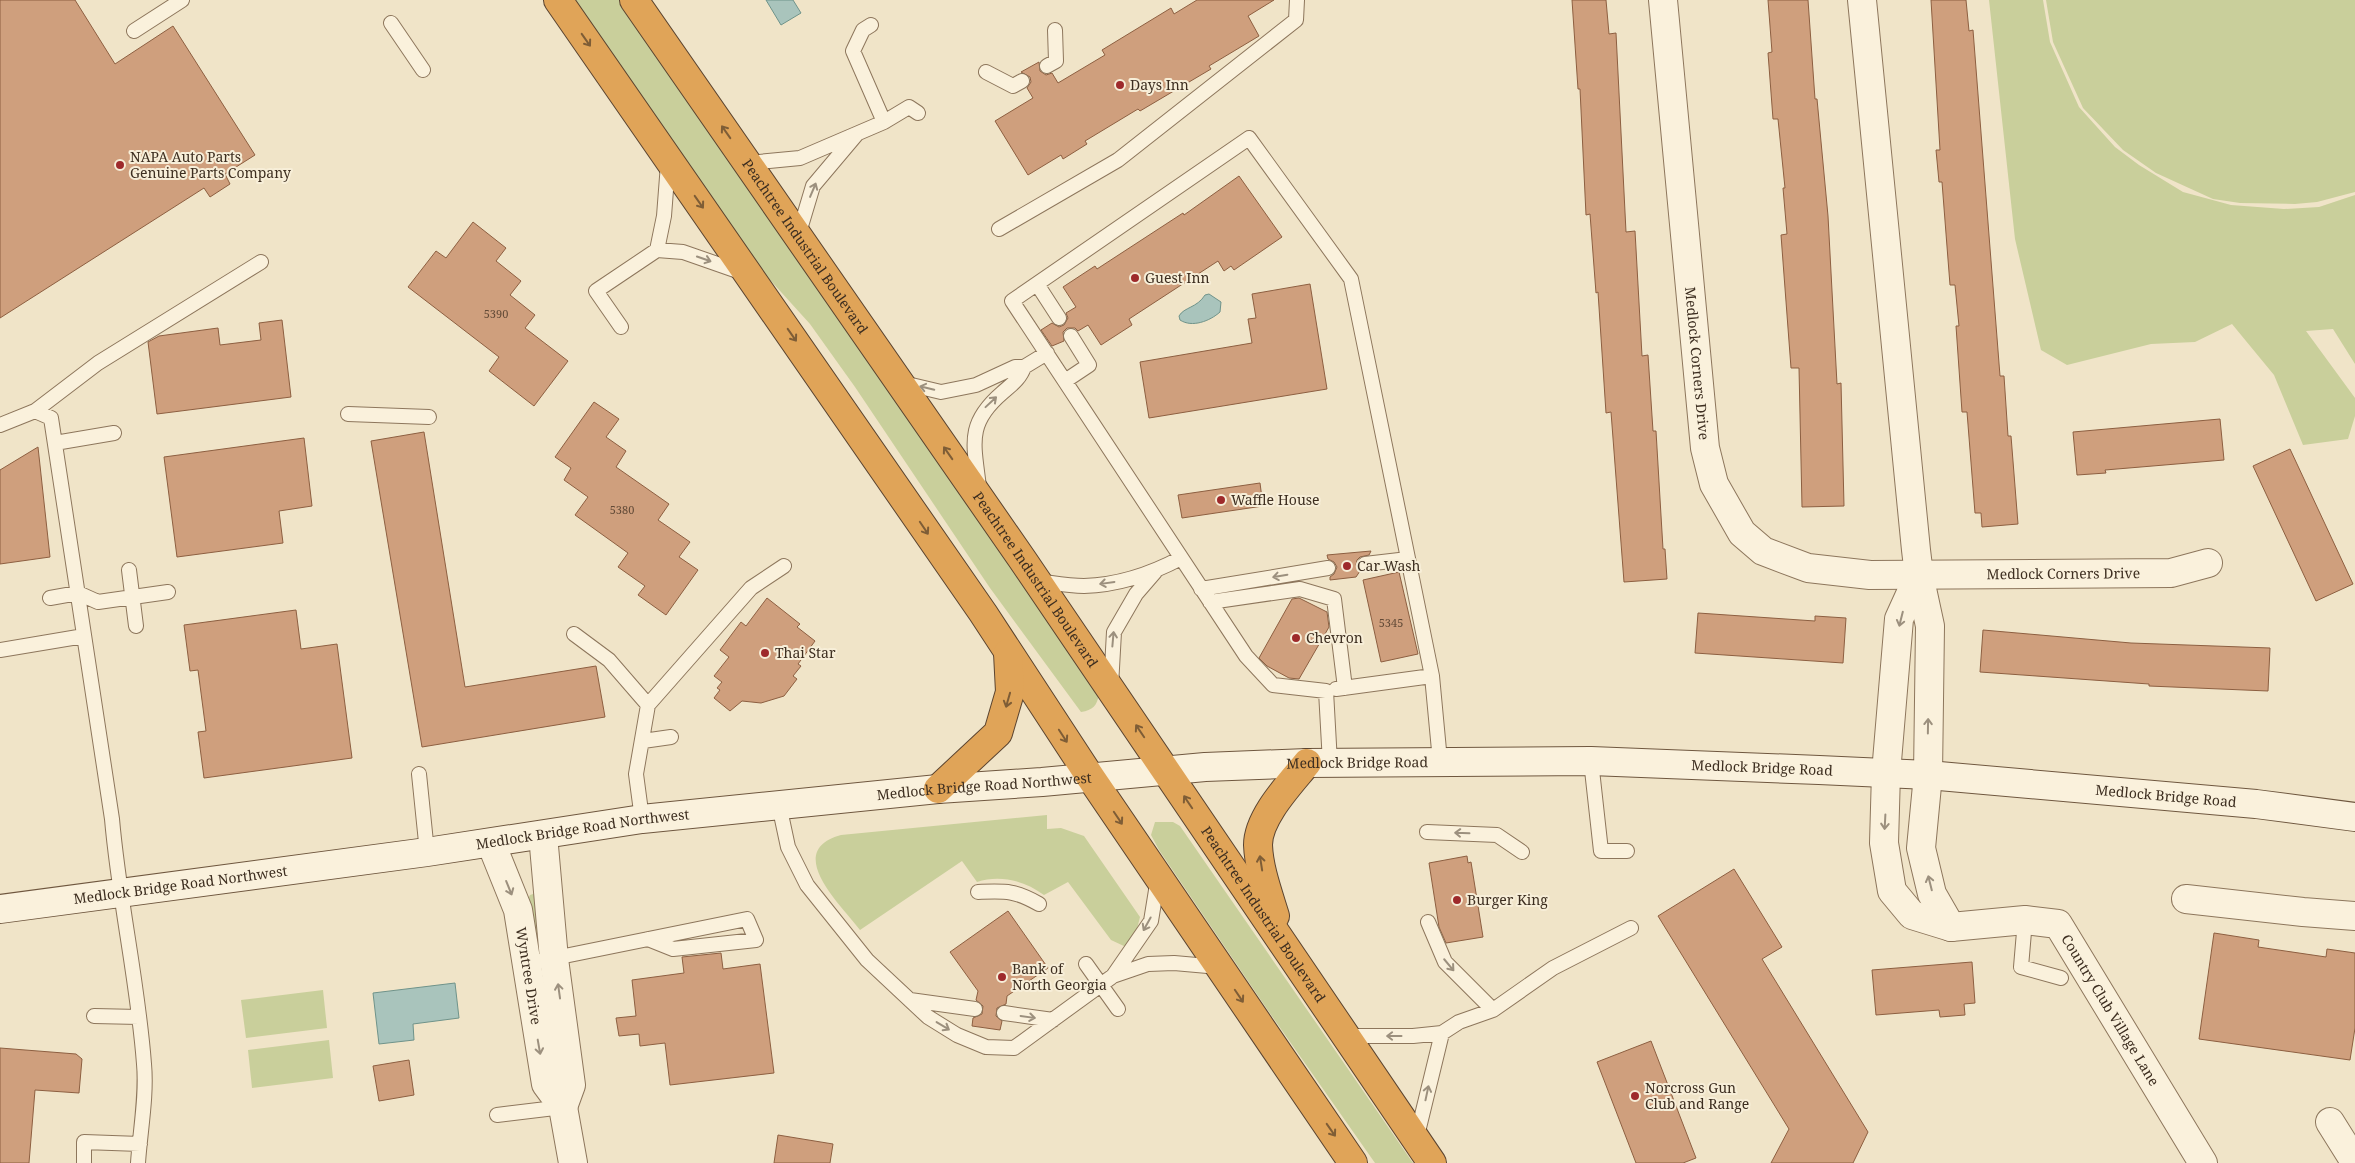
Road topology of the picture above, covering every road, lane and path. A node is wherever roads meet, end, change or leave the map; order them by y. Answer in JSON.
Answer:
{"nodes":[{"id":1,"x":182,"y":0,"type":"edge"},
{"id":2,"x":558,"y":0,"type":"edge"},
{"id":3,"x":634,"y":0,"type":"edge"},
{"id":4,"x":1297,"y":0,"type":"edge"},
{"id":5,"x":1663,"y":0,"type":"edge"},
{"id":6,"x":1862,"y":0,"type":"edge"},
{"id":7,"x":391,"y":23,"type":"dead end"},
{"id":8,"x":871,"y":25,"type":"dead end"},
{"id":9,"x":1056,"y":30,"type":"dead end"},
{"id":10,"x":134,"y":31,"type":"dead end"},
{"id":11,"x":1047,"y":66,"type":"dead end"},
{"id":12,"x":423,"y":70,"type":"dead end"},
{"id":13,"x":986,"y":72,"type":"dead end"},
{"id":14,"x":1022,"y":81,"type":"dead end"},
{"id":15,"x":918,"y":113,"type":"dead end"},
{"id":16,"x":884,"y":122,"type":"junction"},
{"id":17,"x":859,"y":132,"type":"junction"},
{"id":18,"x":669,"y":158,"type":"junction"},
{"id":19,"x":748,"y":163,"type":"junction"},
{"id":20,"x":999,"y":229,"type":"dead end"},
{"id":21,"x":798,"y":236,"type":"junction"},
{"id":22,"x":657,"y":250,"type":"junction"},
{"id":23,"x":261,"y":262,"type":"dead end"},
{"id":24,"x":751,"y":276,"type":"junction"},
{"id":25,"x":1037,"y":284,"type":"junction"},
{"id":26,"x":1059,"y":318,"type":"dead end"},
{"id":27,"x":621,"y":327,"type":"dead end"},
{"id":28,"x":1071,"y":336,"type":"dead end"},
{"id":29,"x":1047,"y":353,"type":"junction"},
{"id":30,"x":1024,"y":367,"type":"junction"},
{"id":31,"x":1065,"y":381,"type":"junction"},
{"id":32,"x":899,"y":382,"type":"junction"},
{"id":33,"x":35,"y":411,"type":"junction"},
{"id":34,"x":348,"y":414,"type":"dead end"},
{"id":35,"x":429,"y":417,"type":"dead end"},
{"id":36,"x":0,"y":425,"type":"edge"},
{"id":37,"x":114,"y":433,"type":"dead end"},
{"id":38,"x":55,"y":443,"type":"junction"},
{"id":39,"x":980,"y":498,"type":"junction"},
{"id":40,"x":1182,"y":558,"type":"junction"},
{"id":41,"x":1408,"y":559,"type":"junction"},
{"id":42,"x":2208,"y":563,"type":"dead end"},
{"id":43,"x":1365,"y":564,"type":"dead end"},
{"id":44,"x":784,"y":566,"type":"dead end"},
{"id":45,"x":1328,"y":568,"type":"dead end"},
{"id":46,"x":129,"y":570,"type":"dead end"},
{"id":47,"x":1155,"y":572,"type":"junction"},
{"id":48,"x":1919,"y":574,"type":"junction"},
{"id":49,"x":1037,"y":581,"type":"junction"},
{"id":50,"x":1202,"y":588,"type":"junction"},
{"id":51,"x":168,"y":592,"type":"dead end"},
{"id":52,"x":78,"y":593,"type":"junction"},
{"id":53,"x":132,"y":597,"type":"junction"},
{"id":54,"x":50,"y":598,"type":"dead end"},
{"id":55,"x":1210,"y":602,"type":"junction"},
{"id":56,"x":136,"y":626,"type":"dead end"},
{"id":57,"x":574,"y":634,"type":"dead end"},
{"id":58,"x":84,"y":636,"type":"junction"},
{"id":59,"x":0,"y":650,"type":"edge"},
{"id":60,"x":1008,"y":651,"type":"junction"},
{"id":61,"x":1432,"y":676,"type":"junction"},
{"id":62,"x":1111,"y":688,"type":"junction"},
{"id":63,"x":1345,"y":688,"type":"junction"},
{"id":64,"x":1326,"y":691,"type":"junction"},
{"id":65,"x":648,"y":705,"type":"junction"},
{"id":66,"x":671,"y":737,"type":"dead end"},
{"id":67,"x":643,"y":741,"type":"junction"},
{"id":68,"x":1440,"y":761,"type":"junction"},
{"id":69,"x":1590,"y":761,"type":"junction"},
{"id":70,"x":1319,"y":763,"type":"junction"},
{"id":71,"x":1167,"y":771,"type":"junction"},
{"id":72,"x":1886,"y":773,"type":"junction"},
{"id":73,"x":419,"y":774,"type":"dead end"},
{"id":74,"x":1928,"y":775,"type":"junction"},
{"id":75,"x":1091,"y":778,"type":"junction"},
{"id":76,"x":938,"y":789,"type":"junction"},
{"id":77,"x":779,"y":805,"type":"junction"},
{"id":78,"x":2355,"y":817,"type":"edge"},
{"id":79,"x":642,"y":819,"type":"junction"},
{"id":80,"x":1427,"y":832,"type":"dead end"},
{"id":81,"x":543,"y":835,"type":"junction"},
{"id":82,"x":491,"y":843,"type":"junction"},
{"id":83,"x":427,"y":852,"type":"junction"},
{"id":84,"x":1522,"y":852,"type":"dead end"},
{"id":85,"x":1627,"y":852,"type":"dead end"},
{"id":86,"x":1158,"y":877,"type":"junction"},
{"id":87,"x":978,"y":892,"type":"dead end"},
{"id":88,"x":122,"y":893,"type":"junction"},
{"id":89,"x":2186,"y":899,"type":"dead end"},
{"id":90,"x":1039,"y":904,"type":"dead end"},
{"id":91,"x":0,"y":909,"type":"edge"},
{"id":92,"x":2355,"y":916,"type":"edge"},
{"id":93,"x":2024,"y":920,"type":"junction"},
{"id":94,"x":1428,"y":922,"type":"dead end"},
{"id":95,"x":1951,"y":927,"type":"junction"},
{"id":96,"x":1631,"y":928,"type":"dead end"},
{"id":97,"x":648,"y":939,"type":"junction"},
{"id":98,"x":1284,"y":944,"type":"junction"},
{"id":99,"x":554,"y":959,"type":"junction"},
{"id":100,"x":526,"y":964,"type":"junction"},
{"id":101,"x":1086,"y":964,"type":"dead end"},
{"id":102,"x":1220,"y":967,"type":"junction"},
{"id":103,"x":2061,"y":978,"type":"dead end"},
{"id":104,"x":1108,"y":980,"type":"junction"},
{"id":105,"x":910,"y":1000,"type":"junction"},
{"id":106,"x":975,"y":1009,"type":"dead end"},
{"id":107,"x":1118,"y":1009,"type":"dead end"},
{"id":108,"x":1493,"y":1010,"type":"junction"},
{"id":109,"x":1004,"y":1013,"type":"dead end"},
{"id":110,"x":94,"y":1016,"type":"dead end"},
{"id":111,"x":139,"y":1017,"type":"junction"},
{"id":112,"x":1053,"y":1020,"type":"junction"},
{"id":113,"x":1442,"y":1033,"type":"junction"},
{"id":114,"x":1346,"y":1036,"type":"junction"},
{"id":115,"x":563,"y":1107,"type":"junction"},
{"id":116,"x":497,"y":1115,"type":"dead end"},
{"id":117,"x":2330,"y":1122,"type":"dead end"},
{"id":118,"x":1416,"y":1140,"type":"junction"},
{"id":119,"x":140,"y":1144,"type":"junction"},
{"id":120,"x":2355,"y":1162,"type":"edge"},
{"id":121,"x":84,"y":1163,"type":"edge"},
{"id":122,"x":138,"y":1163,"type":"edge"},
{"id":123,"x":573,"y":1163,"type":"edge"},
{"id":124,"x":1354,"y":1163,"type":"edge"},
{"id":125,"x":1432,"y":1163,"type":"edge"},
{"id":126,"x":2204,"y":1163,"type":"edge"}],
"edges":[{"from":1,"to":10,"type":"lane"},
{"from":2,"to":18,"type":"highway","one_way":true},
{"from":19,"to":3,"type":"highway","name":"Peachtree Industrial Boulevard","one_way":true},
{"from":4,"to":20,"type":"lane"},
{"from":5,"to":48,"type":"street","name":"Medlock Corners Drive"},
{"from":6,"to":48,"type":"street"},
{"from":7,"to":12,"type":"lane"},
{"from":8,"to":16,"type":"lane"},
{"from":9,"to":11,"type":"lane"},
{"from":13,"to":14,"type":"lane"},
{"from":15,"to":16,"type":"lane"},
{"from":16,"to":17,"type":"lane"},
{"from":17,"to":19,"type":"lane"},
{"from":21,"to":17,"type":"lane","one_way":true},
{"from":18,"to":22,"type":"lane"},
{"from":18,"to":24,"type":"highway","one_way":true},
{"from":19,"to":21,"type":"highway","name":"Peachtree Industrial Boulevard"},
{"from":21,"to":32,"type":"highway","name":"Peachtree Industrial Boulevard"},
{"from":22,"to":24,"type":"lane","one_way":true},
{"from":22,"to":27,"type":"lane"},
{"from":23,"to":33,"type":"lane"},
{"from":24,"to":60,"type":"highway","one_way":true},
{"from":25,"to":26,"type":"lane"},
{"from":25,"to":29,"type":"lane"},
{"from":25,"to":41,"type":"lane"},
{"from":28,"to":31,"type":"lane"},
{"from":29,"to":30,"type":"lane"},
{"from":29,"to":31,"type":"lane"},
{"from":30,"to":32,"type":"lane","one_way":true},
{"from":39,"to":30,"type":"lane","one_way":true},
{"from":31,"to":40,"type":"lane"},
{"from":39,"to":32,"type":"highway","name":"Peachtree Industrial Boulevard","one_way":true},
{"from":33,"to":36,"type":"lane"},
{"from":33,"to":38,"type":"lane"},
{"from":34,"to":35,"type":"lane"},
{"from":37,"to":38,"type":"lane"},
{"from":38,"to":52,"type":"lane"},
{"from":39,"to":49,"type":"highway","name":"Peachtree Industrial Boulevard"},
{"from":40,"to":47,"type":"lane"},
{"from":40,"to":50,"type":"lane"},
{"from":41,"to":43,"type":"lane"},
{"from":41,"to":61,"type":"lane"},
{"from":42,"to":48,"type":"street","name":"Medlock Corners Drive"},
{"from":44,"to":65,"type":"lane"},
{"from":45,"to":50,"type":"lane","one_way":true},
{"from":46,"to":53,"type":"lane"},
{"from":47,"to":49,"type":"lane","one_way":true},
{"from":62,"to":47,"type":"lane","one_way":true},
{"from":48,"to":72,"type":"street","one_way":true},
{"from":74,"to":48,"type":"street","one_way":true},
{"from":49,"to":62,"type":"highway","name":"Peachtree Industrial Boulevard"},
{"from":50,"to":55,"type":"lane"},
{"from":51,"to":53,"type":"lane"},
{"from":52,"to":53,"type":"lane"},
{"from":52,"to":54,"type":"lane"},
{"from":52,"to":58,"type":"lane"},
{"from":53,"to":56,"type":"lane"},
{"from":55,"to":63,"type":"lane"},
{"from":55,"to":64,"type":"lane"},
{"from":57,"to":65,"type":"lane"},
{"from":58,"to":59,"type":"lane"},
{"from":58,"to":88,"type":"lane"},
{"from":60,"to":75,"type":"highway","one_way":true},
{"from":60,"to":76,"type":"highway","one_way":true},
{"from":61,"to":63,"type":"lane"},
{"from":61,"to":68,"type":"lane"},
{"from":71,"to":62,"type":"highway","name":"Peachtree Industrial Boulevard","one_way":true},
{"from":63,"to":64,"type":"lane"},
{"from":64,"to":70,"type":"lane"},
{"from":65,"to":67,"type":"lane"},
{"from":66,"to":67,"type":"lane"},
{"from":67,"to":79,"type":"lane"},
{"from":68,"to":69,"type":"street","name":"Medlock Bridge Road"},
{"from":68,"to":70,"type":"street","name":"Medlock Bridge Road"},
{"from":69,"to":72,"type":"street","name":"Medlock Bridge Road"},
{"from":69,"to":85,"type":"lane"},
{"from":70,"to":71,"type":"street","name":"Medlock Bridge Road"},
{"from":98,"to":70,"type":"highway","one_way":true},
{"from":71,"to":75,"type":"street","name":"Medlock Bridge Road Northwest"},
{"from":98,"to":71,"type":"highway","name":"Peachtree Industrial Boulevard","one_way":true},
{"from":72,"to":74,"type":"street","name":"Medlock Bridge Road"},
{"from":72,"to":95,"type":"street","name":"Country Club Village Lane","one_way":true},
{"from":73,"to":83,"type":"lane"},
{"from":74,"to":78,"type":"street","name":"Medlock Bridge Road"},
{"from":95,"to":74,"type":"street","one_way":true},
{"from":75,"to":76,"type":"street","name":"Medlock Bridge Road Northwest"},
{"from":75,"to":86,"type":"highway","one_way":true},
{"from":76,"to":77,"type":"street","name":"Medlock Bridge Road Northwest"},
{"from":77,"to":79,"type":"street","name":"Medlock Bridge Road Northwest"},
{"from":77,"to":105,"type":"lane"},
{"from":79,"to":81,"type":"street","name":"Medlock Bridge Road Northwest"},
{"from":84,"to":80,"type":"lane","one_way":true},
{"from":81,"to":82,"type":"street","name":"Medlock Bridge Road Northwest"},
{"from":81,"to":99,"type":"street","name":"Wyntree Drive"},
{"from":82,"to":83,"type":"street","name":"Medlock Bridge Road Northwest"},
{"from":82,"to":100,"type":"street","name":"Wyntree Drive","one_way":true},
{"from":83,"to":88,"type":"street","name":"Medlock Bridge Road Northwest"},
{"from":86,"to":102,"type":"highway"},
{"from":86,"to":104,"type":"lane","one_way":true},
{"from":87,"to":90,"type":"lane"},
{"from":88,"to":91,"type":"street","name":"Medlock Bridge Road Northwest"},
{"from":88,"to":111,"type":"lane"},
{"from":89,"to":92,"type":"street"},
{"from":93,"to":95,"type":"street","name":"Country Club Village Lane"},
{"from":93,"to":103,"type":"lane"},
{"from":93,"to":126,"type":"street","name":"Country Club Village Lane"},
{"from":94,"to":108,"type":"lane","one_way":true},
{"from":96,"to":108,"type":"lane"},
{"from":97,"to":97,"type":"lane"},
{"from":97,"to":99,"type":"lane"},
{"from":98,"to":114,"type":"highway","name":"Peachtree Industrial Boulevard"},
{"from":99,"to":100,"type":"lane"},
{"from":115,"to":99,"type":"street","name":"Wyntree Drive","one_way":true},
{"from":100,"to":115,"type":"street","name":"Wyntree Drive","one_way":true},
{"from":101,"to":104,"type":"lane"},
{"from":102,"to":104,"type":"lane"},
{"from":102,"to":124,"type":"highway","one_way":true},
{"from":104,"to":107,"type":"lane"},
{"from":104,"to":112,"type":"lane"},
{"from":105,"to":106,"type":"lane"},
{"from":105,"to":112,"type":"lane","one_way":true},
{"from":108,"to":113,"type":"lane"},
{"from":109,"to":112,"type":"lane","one_way":true},
{"from":110,"to":111,"type":"lane"},
{"from":111,"to":119,"type":"lane"},
{"from":113,"to":114,"type":"lane","one_way":true},
{"from":118,"to":113,"type":"lane","one_way":true},
{"from":114,"to":118,"type":"highway","name":"Peachtree Industrial Boulevard"},
{"from":115,"to":116,"type":"lane"},
{"from":115,"to":123,"type":"street","name":"Wyntree Drive"},
{"from":117,"to":120,"type":"street"},
{"from":118,"to":125,"type":"highway","name":"Peachtree Industrial Boulevard"},
{"from":119,"to":121,"type":"lane"},
{"from":119,"to":122,"type":"lane"}]}
